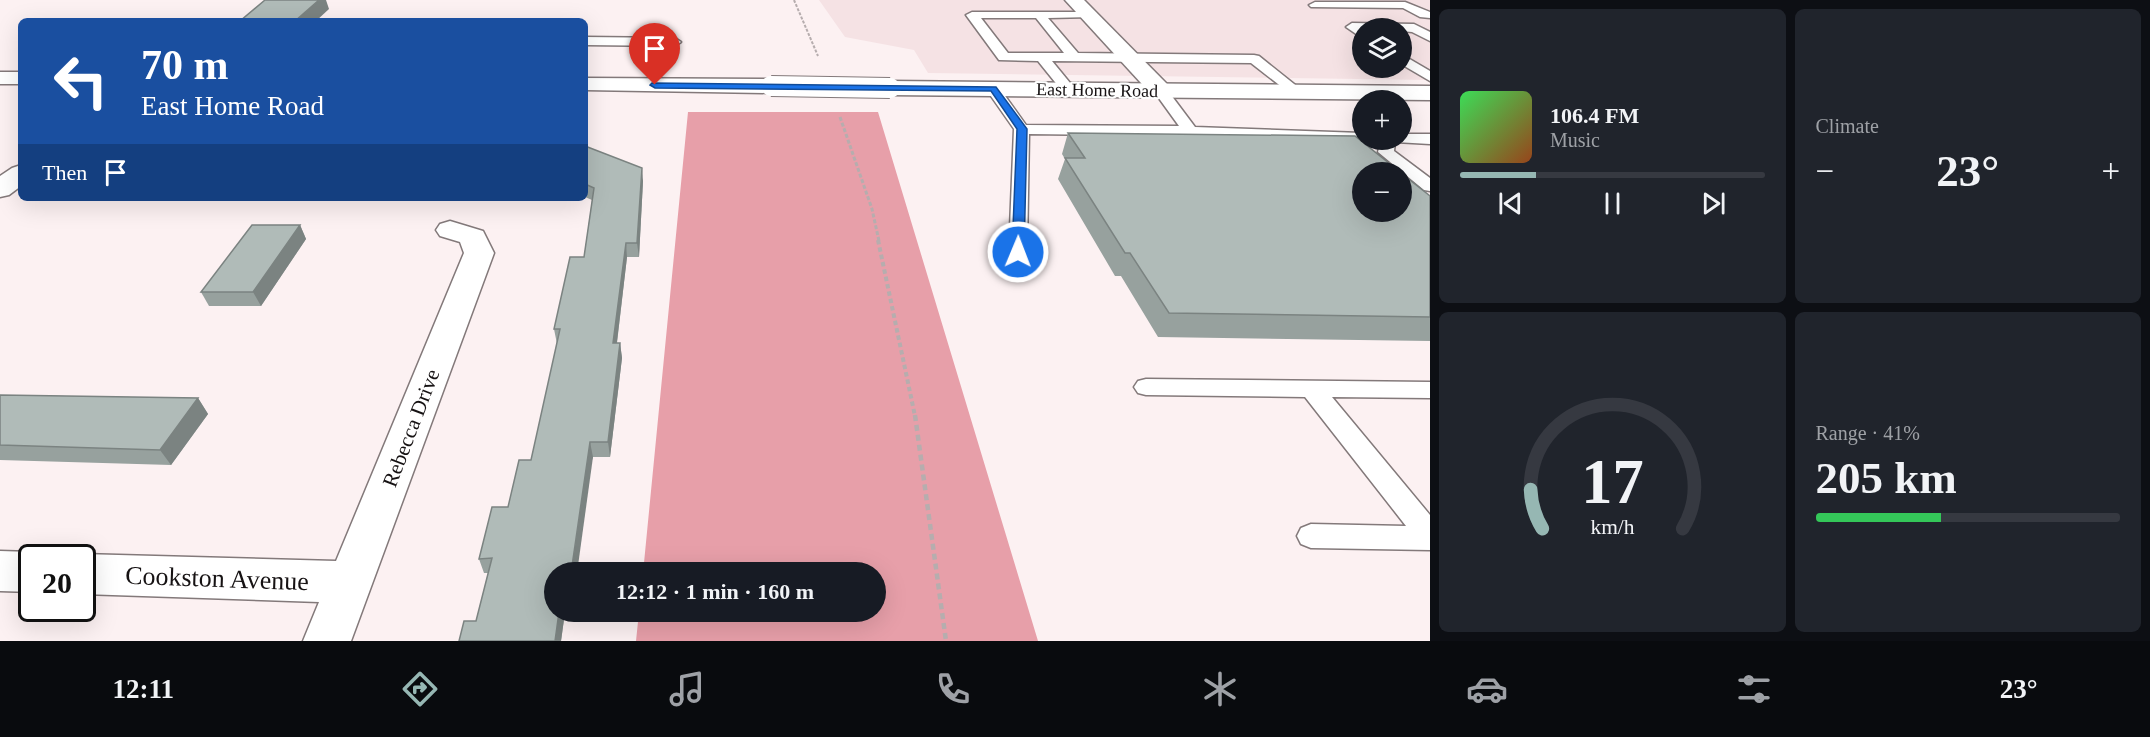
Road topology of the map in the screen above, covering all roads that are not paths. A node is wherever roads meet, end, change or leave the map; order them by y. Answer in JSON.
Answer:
{"nodes":[{"id":1,"x":1074,"y":0,"type":"edge"},
{"id":2,"x":1315,"y":5,"type":"dead end"},
{"id":3,"x":1039,"y":15,"type":"junction"},
{"id":4,"x":1089,"y":15,"type":"junction"},
{"id":5,"x":1430,"y":15,"type":"edge"},
{"id":6,"x":1412,"y":28,"type":"edge"},
{"id":7,"x":1430,"y":37,"type":"edge"},
{"id":8,"x":588,"y":40,"type":"edge"},
{"id":9,"x":675,"y":42,"type":"dead end"},
{"id":10,"x":1042,"y":57,"type":"junction"},
{"id":11,"x":1074,"y":57,"type":"junction"},
{"id":12,"x":1128,"y":57,"type":"junction"},
{"id":13,"x":1412,"y":65,"type":"edge"},
{"id":14,"x":1430,"y":76,"type":"edge"},
{"id":15,"x":0,"y":78,"type":"edge"},
{"id":16,"x":18,"y":78,"type":"edge"},
{"id":17,"x":588,"y":84,"type":"edge"},
{"id":18,"x":993,"y":89,"type":"junction"},
{"id":19,"x":1068,"y":89,"type":"junction"},
{"id":20,"x":1160,"y":90,"type":"junction"},
{"id":21,"x":1297,"y":92,"type":"junction"},
{"id":22,"x":1430,"y":93,"type":"edge"},
{"id":23,"x":1022,"y":129,"type":"junction"},
{"id":24,"x":1190,"y":131,"type":"junction"},
{"id":25,"x":1352,"y":138,"type":"edge"},
{"id":26,"x":1412,"y":139,"type":"edge"},
{"id":27,"x":1430,"y":139,"type":"edge"},
{"id":28,"x":1386,"y":150,"type":"edge"},
{"id":29,"x":18,"y":175,"type":"edge"},
{"id":30,"x":1429,"y":186,"type":"edge"},
{"id":31,"x":0,"y":189,"type":"edge"},
{"id":32,"x":450,"y":230,"type":"dead end"},
{"id":33,"x":1018,"y":252,"type":"dead end"},
{"id":34,"x":1146,"y":387,"type":"dead end"},
{"id":35,"x":1311,"y":388,"type":"junction"},
{"id":36,"x":1430,"y":390,"type":"edge"},
{"id":37,"x":1311,"y":536,"type":"dead end"},
{"id":38,"x":1430,"y":537,"type":"edge"},
{"id":39,"x":0,"y":572,"type":"edge"},
{"id":40,"x":18,"y":572,"type":"edge"},
{"id":41,"x":96,"y":574,"type":"edge"},
{"id":42,"x":351,"y":582,"type":"junction"},
{"id":43,"x":327,"y":641,"type":"edge"}],
"edges":[{"from":1,"to":4,"type":"street"},
{"from":2,"to":5,"type":"lane"},
{"from":3,"to":4,"type":"lane"},
{"from":3,"to":10,"type":"lane"},
{"from":3,"to":11,"type":"lane"},
{"from":4,"to":12,"type":"street"},
{"from":6,"to":7,"type":"lane"},
{"from":8,"to":9,"type":"lane"},
{"from":10,"to":11,"type":"lane"},
{"from":10,"to":19,"type":"lane"},
{"from":11,"to":12,"type":"lane"},
{"from":12,"to":20,"type":"street"},
{"from":12,"to":21,"type":"lane"},
{"from":13,"to":14,"type":"lane"},
{"from":15,"to":16,"type":"street"},
{"from":17,"to":18,"type":"street","name":"East Home Road","bridge":true},
{"from":18,"to":19,"type":"street","name":"East Home Road"},
{"from":18,"to":23,"type":"lane"},
{"from":19,"to":20,"type":"street","name":"East Home Road"},
{"from":20,"to":21,"type":"street","name":"East Home Road"},
{"from":20,"to":24,"type":"lane"},
{"from":21,"to":22,"type":"street","name":"East Home Road"},
{"from":23,"to":24,"type":"lane"},
{"from":23,"to":33,"type":"lane"},
{"from":24,"to":25,"type":"lane"},
{"from":26,"to":27,"type":"lane"},
{"from":28,"to":30,"type":"lane"},
{"from":29,"to":31,"type":"street"},
{"from":32,"to":42,"type":"street","name":"Rebecca Drive"},
{"from":34,"to":35,"type":"lane"},
{"from":35,"to":36,"type":"lane"},
{"from":35,"to":38,"type":"lane"},
{"from":37,"to":38,"type":"lane"},
{"from":39,"to":40,"type":"street"},
{"from":41,"to":42,"type":"street","name":"Cookston Avenue"},
{"from":42,"to":43,"type":"street","name":"Rebecca Drive"}]}
